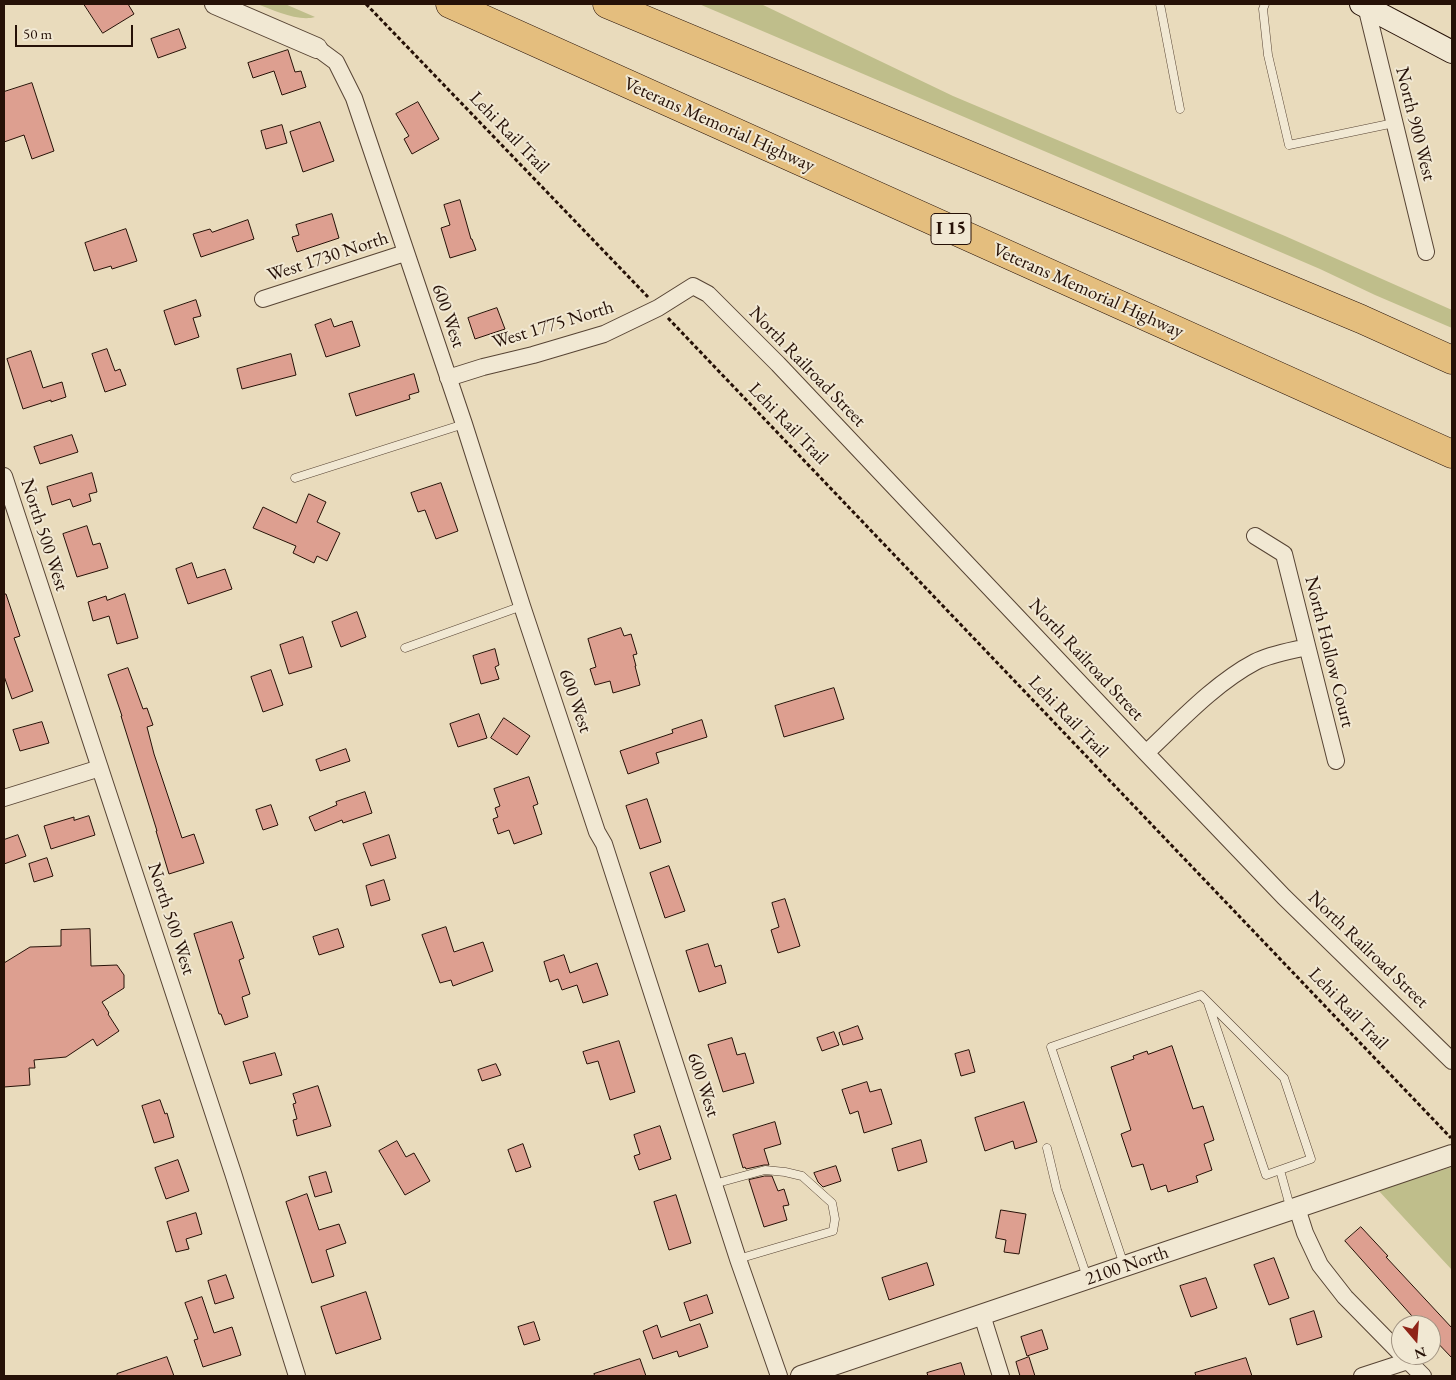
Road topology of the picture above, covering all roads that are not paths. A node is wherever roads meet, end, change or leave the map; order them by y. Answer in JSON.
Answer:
{"nodes":[{"id":1,"x":215,"y":4,"type":"edge"},
{"id":2,"x":450,"y":4,"type":"edge"},
{"id":3,"x":607,"y":4,"type":"edge"},
{"id":4,"x":1160,"y":4,"type":"edge"},
{"id":5,"x":1265,"y":4,"type":"edge"},
{"id":6,"x":1364,"y":5,"type":"edge"},
{"id":7,"x":317,"y":48,"type":"joint"},
{"id":8,"x":1452,"y":52,"type":"edge"},
{"id":9,"x":1180,"y":109,"type":"dead end"},
{"id":10,"x":1394,"y":123,"type":"junction"},
{"id":11,"x":1426,"y":252,"type":"dead end"},
{"id":12,"x":405,"y":253,"type":"junction"},
{"id":13,"x":693,"y":286,"type":"joint"},
{"id":14,"x":263,"y":299,"type":"dead end"},
{"id":15,"x":1452,"y":360,"type":"edge"},
{"id":16,"x":448,"y":378,"type":"junction"},
{"id":17,"x":464,"y":424,"type":"junction"},
{"id":18,"x":1452,"y":454,"type":"edge"},
{"id":19,"x":4,"y":476,"type":"edge"},
{"id":20,"x":295,"y":478,"type":"dead end"},
{"id":21,"x":1255,"y":536,"type":"dead end"},
{"id":22,"x":522,"y":606,"type":"junction"},
{"id":23,"x":1306,"y":647,"type":"junction"},
{"id":24,"x":405,"y":648,"type":"dead end"},
{"id":25,"x":1146,"y":753,"type":"junction"},
{"id":26,"x":1336,"y":761,"type":"dead end"},
{"id":27,"x":100,"y":768,"type":"junction"},
{"id":28,"x":4,"y":798,"type":"edge"},
{"id":29,"x":1207,"y":1000,"type":"junction"},
{"id":30,"x":1452,"y":1061,"type":"edge"},
{"id":31,"x":1047,"y":1148,"type":"dead end"},
{"id":32,"x":1452,"y":1155,"type":"edge"},
{"id":33,"x":1280,"y":1170,"type":"junction"},
{"id":34,"x":714,"y":1184,"type":"junction"},
{"id":35,"x":1294,"y":1209,"type":"junction"},
{"id":36,"x":738,"y":1259,"type":"junction"},
{"id":37,"x":1125,"y":1267,"type":"junction"},
{"id":38,"x":1088,"y":1279,"type":"junction"},
{"id":39,"x":982,"y":1315,"type":"junction"},
{"id":40,"x":1391,"y":1343,"type":"edge"},
{"id":41,"x":1391,"y":1362,"type":"edge"},
{"id":42,"x":1413,"y":1365,"type":"edge"},
{"id":43,"x":297,"y":1376,"type":"edge"},
{"id":44,"x":779,"y":1376,"type":"edge"},
{"id":45,"x":801,"y":1376,"type":"edge"},
{"id":46,"x":1001,"y":1376,"type":"edge"},
{"id":47,"x":1362,"y":1376,"type":"edge"},
{"id":48,"x":1423,"y":1376,"type":"edge"}],
"edges":[{"from":1,"to":7,"type":"street"},
{"from":2,"to":18,"type":"highway","name":"Veterans Memorial Highway","number":"I 15"},
{"from":3,"to":15,"type":"highway"},
{"from":4,"to":9,"type":"lane"},
{"from":5,"to":10,"type":"lane"},
{"from":6,"to":8,"type":"main road"},
{"from":6,"to":10,"type":"street","name":"North 900 West"},
{"from":7,"to":12,"type":"street","name":"600 West"},
{"from":10,"to":11,"type":"street","name":"North 900 West"},
{"from":12,"to":14,"type":"street","name":"West 1730 North"},
{"from":12,"to":16,"type":"street","name":"600 West"},
{"from":13,"to":16,"type":"street","name":"West 1775 North"},
{"from":13,"to":25,"type":"street","name":"North Railroad Street"},
{"from":16,"to":17,"type":"street","name":"600 West"},
{"from":17,"to":20,"type":"lane"},
{"from":17,"to":22,"type":"street","name":"600 West"},
{"from":19,"to":27,"type":"street","name":"North 500 West"},
{"from":21,"to":23,"type":"street","name":"North Hollow Court"},
{"from":22,"to":24,"type":"lane"},
{"from":22,"to":34,"type":"street","name":"600 West"},
{"from":23,"to":25,"type":"street"},
{"from":23,"to":26,"type":"street","name":"North Hollow Court"},
{"from":25,"to":30,"type":"street","name":"North Railroad Street"},
{"from":27,"to":28,"type":"street"},
{"from":27,"to":43,"type":"street","name":"North 500 West"},
{"from":29,"to":33,"type":"lane"},
{"from":29,"to":33,"type":"lane"},
{"from":29,"to":37,"type":"lane"},
{"from":31,"to":38,"type":"lane"},
{"from":32,"to":35,"type":"street","name":"2100 North"},
{"from":33,"to":35,"type":"lane"},
{"from":34,"to":36,"type":"street","name":"600 West"},
{"from":34,"to":36,"type":"lane"},
{"from":35,"to":37,"type":"street","name":"2100 North"},
{"from":35,"to":40,"type":"street"},
{"from":36,"to":44,"type":"street","name":"600 West"},
{"from":37,"to":38,"type":"street","name":"2100 North"},
{"from":38,"to":39,"type":"street","name":"2100 North"},
{"from":39,"to":45,"type":"street","name":"2100 North"},
{"from":39,"to":46,"type":"street"},
{"from":41,"to":47,"type":"street"},
{"from":42,"to":48,"type":"street"}]}
